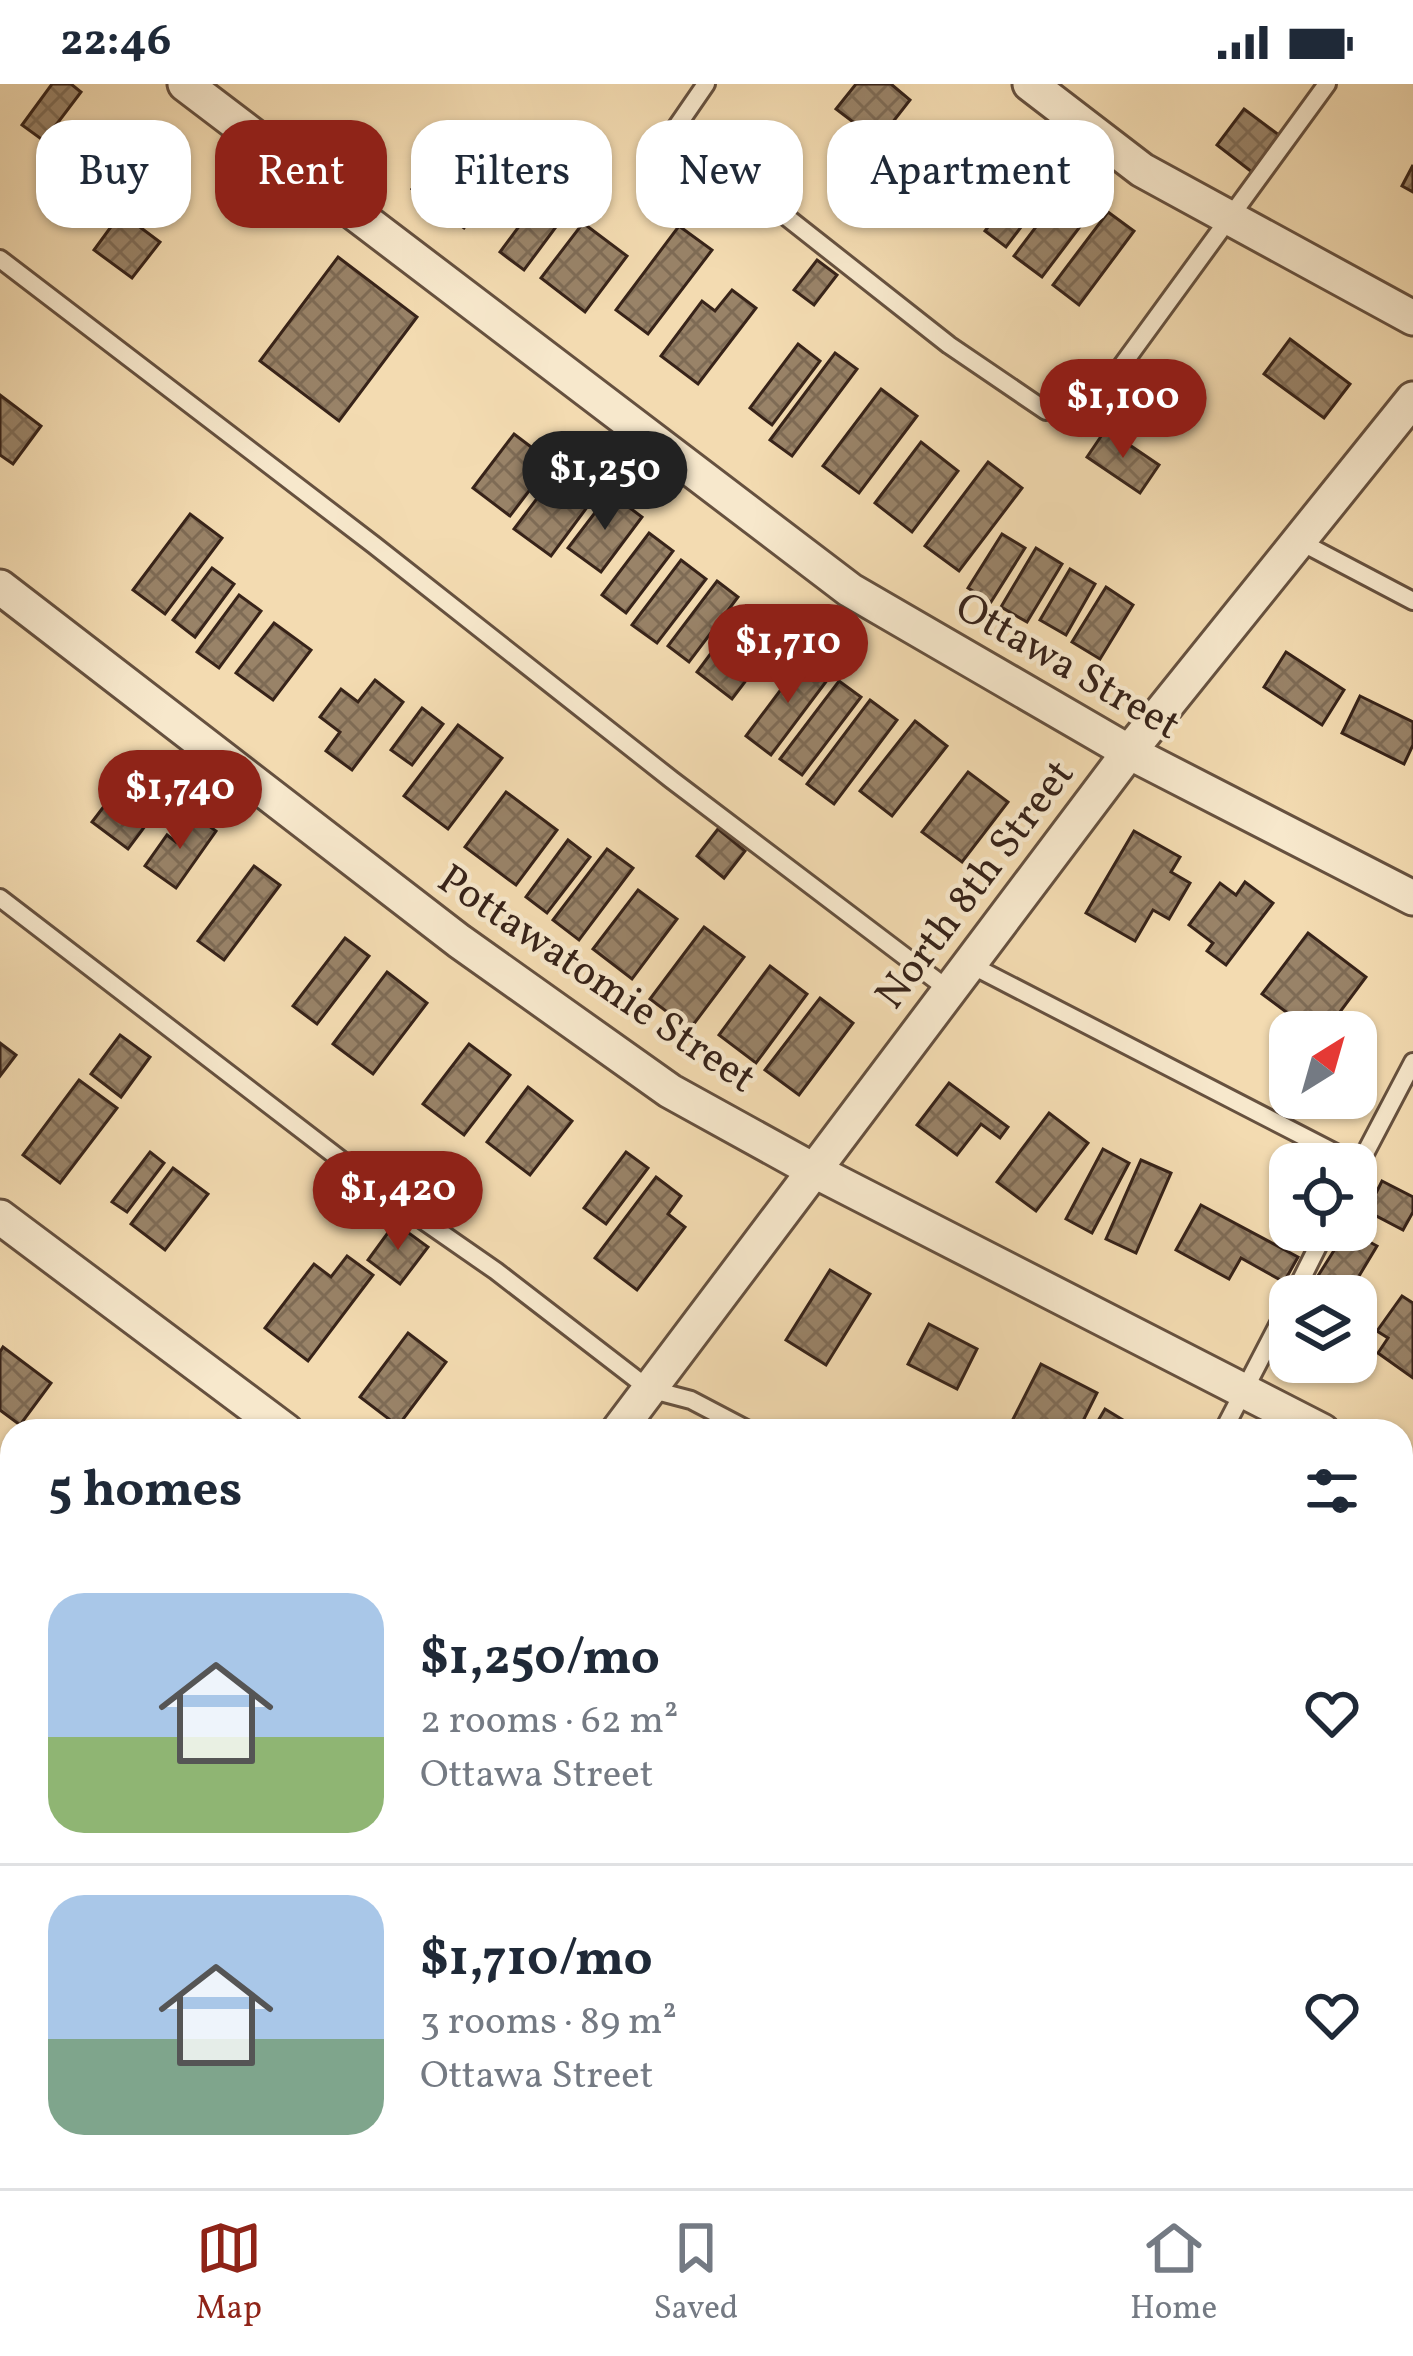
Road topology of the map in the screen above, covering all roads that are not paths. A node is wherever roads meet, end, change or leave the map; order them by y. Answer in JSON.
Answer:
{"nodes":[{"id":1,"x":185,"y":84,"type":"edge"},
{"id":2,"x":706,"y":84,"type":"edge"},
{"id":3,"x":1030,"y":84,"type":"edge"},
{"id":4,"x":1327,"y":84,"type":"edge"},
{"id":5,"x":1229,"y":218,"type":"junction"},
{"id":6,"x":0,"y":259,"type":"edge"},
{"id":7,"x":1413,"y":318,"type":"edge"},
{"id":8,"x":1413,"y":400,"type":"edge"},
{"id":9,"x":1299,"y":541,"type":"junction"},
{"id":10,"x":0,"y":587,"type":"edge"},
{"id":11,"x":1413,"y":601,"type":"edge"},
{"id":12,"x":1130,"y":752,"type":"junction"},
{"id":13,"x":0,"y":898,"type":"edge"},
{"id":14,"x":1413,"y":898,"type":"edge"},
{"id":15,"x":959,"y":977,"type":"junction"},
{"id":16,"x":1413,"y":1062,"type":"edge"},
{"id":17,"x":1306,"y":1143,"type":"edge"},
{"id":18,"x":1371,"y":1143,"type":"edge"},
{"id":19,"x":812,"y":1170,"type":"junction"},
{"id":20,"x":0,"y":1217,"type":"edge"},
{"id":21,"x":1269,"y":1344,"type":"edge"},
{"id":22,"x":649,"y":1389,"type":"junction"},
{"id":23,"x":1245,"y":1391,"type":"junction"},
{"id":24,"x":270,"y":1419,"type":"edge"},
{"id":25,"x":627,"y":1419,"type":"edge"},
{"id":26,"x":727,"y":1419,"type":"edge"},
{"id":27,"x":1230,"y":1419,"type":"edge"},
{"id":28,"x":1299,"y":1419,"type":"edge"}],
"edges":[{"from":1,"to":12,"type":"street","name":"Ottawa Street"},
{"from":2,"to":5,"type":"lane"},
{"from":3,"to":5,"type":"street"},
{"from":4,"to":5,"type":"lane"},
{"from":5,"to":7,"type":"street"},
{"from":6,"to":15,"type":"lane"},
{"from":8,"to":9,"type":"street","name":"North 8th Street"},
{"from":9,"to":11,"type":"lane"},
{"from":9,"to":12,"type":"street","name":"North 8th Street"},
{"from":10,"to":19,"type":"street","name":"Pottawatomie Street"},
{"from":12,"to":14,"type":"street","name":"Ottawa Street"},
{"from":12,"to":15,"type":"street","name":"North 8th Street"},
{"from":13,"to":22,"type":"lane"},
{"from":15,"to":17,"type":"lane"},
{"from":15,"to":19,"type":"street","name":"North 8th Street"},
{"from":16,"to":18,"type":"lane"},
{"from":19,"to":22,"type":"street","name":"North 8th Street"},
{"from":19,"to":23,"type":"street","name":"Pottawatomie Street"},
{"from":20,"to":24,"type":"street"},
{"from":21,"to":23,"type":"lane"},
{"from":22,"to":25,"type":"street","name":"North 8th Street"},
{"from":22,"to":26,"type":"lane"},
{"from":23,"to":27,"type":"lane"},
{"from":23,"to":28,"type":"street","name":"Pottawatomie Street"}]}
